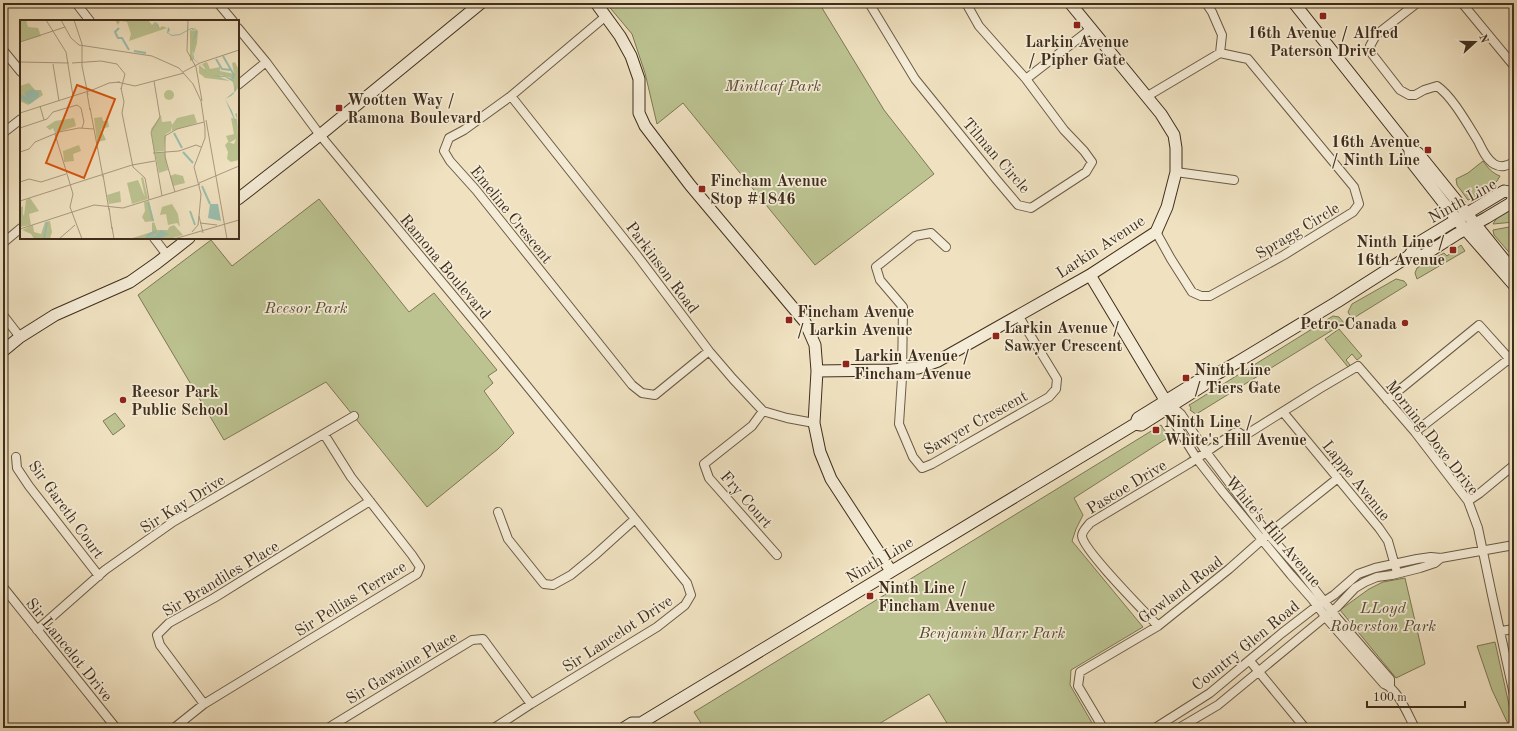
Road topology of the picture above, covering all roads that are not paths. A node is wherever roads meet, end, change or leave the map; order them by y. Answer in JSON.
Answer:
{"nodes":[{"id":1,"x":76,"y":3,"type":"edge"},
{"id":2,"x":218,"y":3,"type":"edge"},
{"id":3,"x":327,"y":3,"type":"edge"},
{"id":4,"x":336,"y":3,"type":"edge"},
{"id":5,"x":481,"y":3,"type":"edge"},
{"id":6,"x":596,"y":3,"type":"edge"},
{"id":7,"x":869,"y":3,"type":"edge"},
{"id":8,"x":966,"y":3,"type":"edge"},
{"id":9,"x":1070,"y":3,"type":"edge"},
{"id":10,"x":1206,"y":3,"type":"edge"},
{"id":11,"x":1417,"y":3,"type":"edge"},
{"id":12,"x":1462,"y":3,"type":"edge"},
{"id":13,"x":1298,"y":4,"type":"edge"},
{"id":14,"x":606,"y":16,"type":"junction"},
{"id":15,"x":89,"y":20,"type":"edge"},
{"id":16,"x":231,"y":20,"type":"edge"},
{"id":17,"x":1092,"y":28,"type":"junction"},
{"id":18,"x":239,"y":29,"type":"edge"},
{"id":19,"x":3,"y":50,"type":"edge"},
{"id":20,"x":1220,"y":53,"type":"junction"},
{"id":21,"x":266,"y":62,"type":"junction"},
{"id":22,"x":1514,"y":66,"type":"edge"},
{"id":23,"x":20,"y":71,"type":"edge"},
{"id":24,"x":1026,"y":79,"type":"junction"},
{"id":25,"x":239,"y":84,"type":"edge"},
{"id":26,"x":511,"y":96,"type":"junction"},
{"id":27,"x":1146,"y":97,"type":"junction"},
{"id":28,"x":20,"y":120,"type":"edge"},
{"id":29,"x":3,"y":133,"type":"edge"},
{"id":30,"x":320,"y":135,"type":"junction"},
{"id":31,"x":1514,"y":162,"type":"edge"},
{"id":32,"x":1176,"y":172,"type":"junction"},
{"id":33,"x":1234,"y":180,"type":"dead end"},
{"id":34,"x":1514,"y":193,"type":"edge"},
{"id":35,"x":1514,"y":197,"type":"edge"},
{"id":36,"x":239,"y":198,"type":"edge"},
{"id":37,"x":1462,"y":217,"type":"junction"},
{"id":38,"x":1471,"y":227,"type":"junction"},
{"id":39,"x":20,"y":229,"type":"edge"},
{"id":40,"x":1156,"y":232,"type":"junction"},
{"id":41,"x":155,"y":239,"type":"edge"},
{"id":42,"x":188,"y":239,"type":"edge"},
{"id":43,"x":3,"y":243,"type":"edge"},
{"id":44,"x":946,"y":247,"type":"dead end"},
{"id":45,"x":167,"y":255,"type":"junction"},
{"id":46,"x":1410,"y":256,"type":"junction"},
{"id":47,"x":1514,"y":272,"type":"edge"},
{"id":48,"x":1090,"y":275,"type":"junction"},
{"id":49,"x":1514,"y":285,"type":"edge"},
{"id":50,"x":3,"y":315,"type":"edge"},
{"id":51,"x":1018,"y":315,"type":"junction"},
{"id":52,"x":20,"y":337,"type":"junction"},
{"id":53,"x":709,"y":350,"type":"junction"},
{"id":54,"x":3,"y":351,"type":"edge"},
{"id":55,"x":1511,"y":362,"type":"edge"},
{"id":56,"x":901,"y":369,"type":"junction"},
{"id":57,"x":817,"y":371,"type":"junction"},
{"id":58,"x":1387,"y":400,"type":"junction"},
{"id":59,"x":1168,"y":405,"type":"junction"},
{"id":60,"x":763,"y":411,"type":"junction"},
{"id":61,"x":1283,"y":412,"type":"junction"},
{"id":62,"x":354,"y":416,"type":"dead end"},
{"id":63,"x":814,"y":424,"type":"junction"},
{"id":64,"x":1415,"y":432,"type":"junction"},
{"id":65,"x":324,"y":434,"type":"junction"},
{"id":66,"x":1206,"y":452,"type":"junction"},
{"id":67,"x":16,"y":457,"type":"dead end"},
{"id":68,"x":1197,"y":459,"type":"junction"},
{"id":69,"x":1514,"y":465,"type":"edge"},
{"id":70,"x":1338,"y":478,"type":"junction"},
{"id":71,"x":370,"y":501,"type":"junction"},
{"id":72,"x":1468,"y":501,"type":"junction"},
{"id":73,"x":498,"y":512,"type":"dead end"},
{"id":74,"x":635,"y":520,"type":"junction"},
{"id":75,"x":1268,"y":534,"type":"junction"},
{"id":76,"x":1262,"y":541,"type":"junction"},
{"id":77,"x":1514,"y":545,"type":"edge"},
{"id":78,"x":1482,"y":550,"type":"junction"},
{"id":79,"x":777,"y":555,"type":"dead end"},
{"id":80,"x":1441,"y":558,"type":"junction"},
{"id":81,"x":1394,"y":564,"type":"junction"},
{"id":82,"x":891,"y":571,"type":"junction"},
{"id":83,"x":1398,"y":573,"type":"junction"},
{"id":84,"x":99,"y":576,"type":"junction"},
{"id":85,"x":3,"y":587,"type":"edge"},
{"id":86,"x":1325,"y":601,"type":"junction"},
{"id":87,"x":1317,"y":606,"type":"junction"},
{"id":88,"x":1329,"y":613,"type":"junction"},
{"id":89,"x":1158,"y":626,"type":"junction"},
{"id":90,"x":37,"y":630,"type":"junction"},
{"id":91,"x":1514,"y":630,"type":"edge"},
{"id":92,"x":1500,"y":631,"type":"junction"},
{"id":93,"x":1250,"y":660,"type":"junction"},
{"id":94,"x":1259,"y":672,"type":"junction"},
{"id":95,"x":1514,"y":695,"type":"edge"},
{"id":96,"x":204,"y":704,"type":"junction"},
{"id":97,"x":531,"y":704,"type":"junction"},
{"id":98,"x":640,"y":725,"type":"edge"},
{"id":99,"x":116,"y":728,"type":"edge"},
{"id":100,"x":174,"y":728,"type":"edge"},
{"id":101,"x":328,"y":728,"type":"edge"},
{"id":102,"x":494,"y":728,"type":"edge"},
{"id":103,"x":624,"y":728,"type":"edge"},
{"id":104,"x":1103,"y":728,"type":"edge"},
{"id":105,"x":1155,"y":728,"type":"edge"},
{"id":106,"x":1179,"y":728,"type":"edge"},
{"id":107,"x":1305,"y":728,"type":"edge"},
{"id":108,"x":1415,"y":728,"type":"edge"}],
"edges":[{"from":1,"to":15,"type":"street"},
{"from":2,"to":16,"type":"street"},
{"from":3,"to":4,"type":"street"},
{"from":5,"to":30,"type":"street"},
{"from":6,"to":14,"type":"street"},
{"from":7,"to":24,"type":"street","name":"Tilman Circle"},
{"from":8,"to":24,"type":"street","name":"Tilman Circle"},
{"from":9,"to":17,"type":"street","name":"Larkin Avenue"},
{"from":10,"to":20,"type":"street"},
{"from":11,"to":31,"type":"street"},
{"from":12,"to":22,"type":"street"},
{"from":13,"to":37,"type":"street"},
{"from":14,"to":26,"type":"street","name":"Emeline Crescent"},
{"from":14,"to":57,"type":"street"},
{"from":17,"to":24,"type":"street"},
{"from":17,"to":27,"type":"street","name":"Larkin Avenue"},
{"from":18,"to":21,"type":"street","name":"Ramona Boulevard"},
{"from":19,"to":23,"type":"street"},
{"from":20,"to":27,"type":"street"},
{"from":20,"to":40,"type":"street","name":"Spragg Circle"},
{"from":21,"to":25,"type":"street"},
{"from":21,"to":30,"type":"street","name":"Ramona Boulevard"},
{"from":26,"to":53,"type":"street","name":"Parkinson Road"},
{"from":26,"to":53,"type":"street","name":"Emeline Crescent"},
{"from":27,"to":32,"type":"street","name":"Larkin Avenue"},
{"from":28,"to":29,"type":"street"},
{"from":30,"to":36,"type":"street"},
{"from":30,"to":74,"type":"street","name":"Ramona Boulevard"},
{"from":32,"to":33,"type":"street"},
{"from":32,"to":40,"type":"street","name":"Larkin Avenue"},
{"from":34,"to":37,"type":"street","name":"Ninth Line"},
{"from":35,"to":38,"type":"street","name":"Ninth Line"},
{"from":37,"to":38,"type":"street"},
{"from":37,"to":46,"type":"street","name":"Ninth Line"},
{"from":38,"to":46,"type":"street","name":"Ninth Line"},
{"from":38,"to":47,"type":"street"},
{"from":38,"to":49,"type":"street"},
{"from":39,"to":43,"type":"street"},
{"from":40,"to":48,"type":"street","name":"Larkin Avenue"},
{"from":41,"to":45,"type":"street"},
{"from":42,"to":45,"type":"street"},
{"from":44,"to":56,"type":"street"},
{"from":45,"to":52,"type":"street"},
{"from":46,"to":59,"type":"street","name":"Ninth Line"},
{"from":48,"to":51,"type":"street","name":"Larkin Avenue"},
{"from":48,"to":59,"type":"street"},
{"from":50,"to":52,"type":"street"},
{"from":51,"to":56,"type":"street","name":"Larkin Avenue"},
{"from":51,"to":56,"type":"street","name":"Sawyer Crescent"},
{"from":52,"to":54,"type":"street"},
{"from":53,"to":60,"type":"street","name":"Parkinson Road"},
{"from":55,"to":58,"type":"street"},
{"from":55,"to":64,"type":"street"},
{"from":56,"to":57,"type":"street","name":"Larkin Avenue"},
{"from":57,"to":63,"type":"street"},
{"from":58,"to":61,"type":"street","name":"Morning Dove Drive"},
{"from":58,"to":64,"type":"street","name":"Morning Dove Drive"},
{"from":59,"to":66,"type":"street","name":"White's Hill Avenue"},
{"from":59,"to":68,"type":"street","name":"White's Hill Avenue"},
{"from":59,"to":82,"type":"street","name":"Ninth Line"},
{"from":60,"to":63,"type":"street"},
{"from":60,"to":79,"type":"street","name":"Fry Court"},
{"from":61,"to":66,"type":"street","name":"Pascoe Drive"},
{"from":61,"to":70,"type":"street","name":"Lappe Avenue"},
{"from":62,"to":65,"type":"street","name":"Sir Kay Drive"},
{"from":63,"to":82,"type":"street"},
{"from":64,"to":72,"type":"street","name":"Morning Dove Drive"},
{"from":65,"to":71,"type":"street","name":"Sir Pellias Terrace"},
{"from":65,"to":84,"type":"street","name":"Sir Kay Drive"},
{"from":66,"to":68,"type":"street","name":"Pascoe Drive"},
{"from":66,"to":75,"type":"street","name":"White's Hill Avenue"},
{"from":67,"to":84,"type":"street","name":"Sir Gareth Court"},
{"from":68,"to":76,"type":"street","name":"White's Hill Avenue"},
{"from":68,"to":89,"type":"street","name":"Pascoe Drive"},
{"from":69,"to":72,"type":"street"},
{"from":70,"to":75,"type":"street","name":"Gowland Road"},
{"from":70,"to":81,"type":"street","name":"Lappe Avenue"},
{"from":71,"to":96,"type":"street","name":"Sir Brandiles Place"},
{"from":71,"to":96,"type":"street","name":"Sir Pellias Terrace"},
{"from":72,"to":78,"type":"street","name":"Morning Dove Drive"},
{"from":73,"to":74,"type":"street"},
{"from":74,"to":97,"type":"street","name":"Sir Lancelot Drive"},
{"from":75,"to":76,"type":"street","name":"Gowland Road"},
{"from":75,"to":86,"type":"street","name":"White's Hill Avenue"},
{"from":76,"to":87,"type":"street","name":"White's Hill Avenue"},
{"from":76,"to":89,"type":"street","name":"Gowland Road"},
{"from":77,"to":78,"type":"street","name":"Country Glen Road"},
{"from":78,"to":80,"type":"street","name":"Country Glen Road"},
{"from":78,"to":92,"type":"street","name":"Morning Dove Drive"},
{"from":80,"to":81,"type":"street","name":"Country Glen Road"},
{"from":80,"to":83,"type":"street","name":"Country Glen Road"},
{"from":81,"to":83,"type":"street","name":"Lappe Avenue"},
{"from":81,"to":86,"type":"street","name":"Country Glen Road"},
{"from":82,"to":98,"type":"street","name":"Ninth Line"},
{"from":83,"to":88,"type":"street","name":"Country Glen Road"},
{"from":84,"to":90,"type":"street","name":"Sir Kay Drive"},
{"from":85,"to":90,"type":"street","name":"Sir Lancelot Drive"},
{"from":86,"to":87,"type":"street","name":"Country Glen Road"},
{"from":86,"to":88,"type":"street","name":"White's Hill Avenue"},
{"from":87,"to":88,"type":"street","name":"White's Hill Avenue"},
{"from":87,"to":93,"type":"street","name":"Country Glen Road"},
{"from":88,"to":94,"type":"street","name":"Country Glen Road"},
{"from":88,"to":108,"type":"street","name":"White's Hill Avenue"},
{"from":89,"to":104,"type":"street","name":"Gowland Road"},
{"from":90,"to":99,"type":"street","name":"Sir Lancelot Drive"},
{"from":91,"to":92,"type":"street"},
{"from":92,"to":95,"type":"street","name":"Morning Dove Drive"},
{"from":93,"to":94,"type":"street"},
{"from":93,"to":105,"type":"street","name":"Country Glen Road"},
{"from":94,"to":106,"type":"street","name":"Country Glen Road"},
{"from":94,"to":107,"type":"street"},
{"from":96,"to":100,"type":"street","name":"Sir Pellias Terrace"},
{"from":97,"to":101,"type":"street","name":"Sir Gawaine Place"},
{"from":97,"to":102,"type":"street","name":"Sir Lancelot Drive"},
{"from":98,"to":103,"type":"street","name":"Ninth Line"}]}
